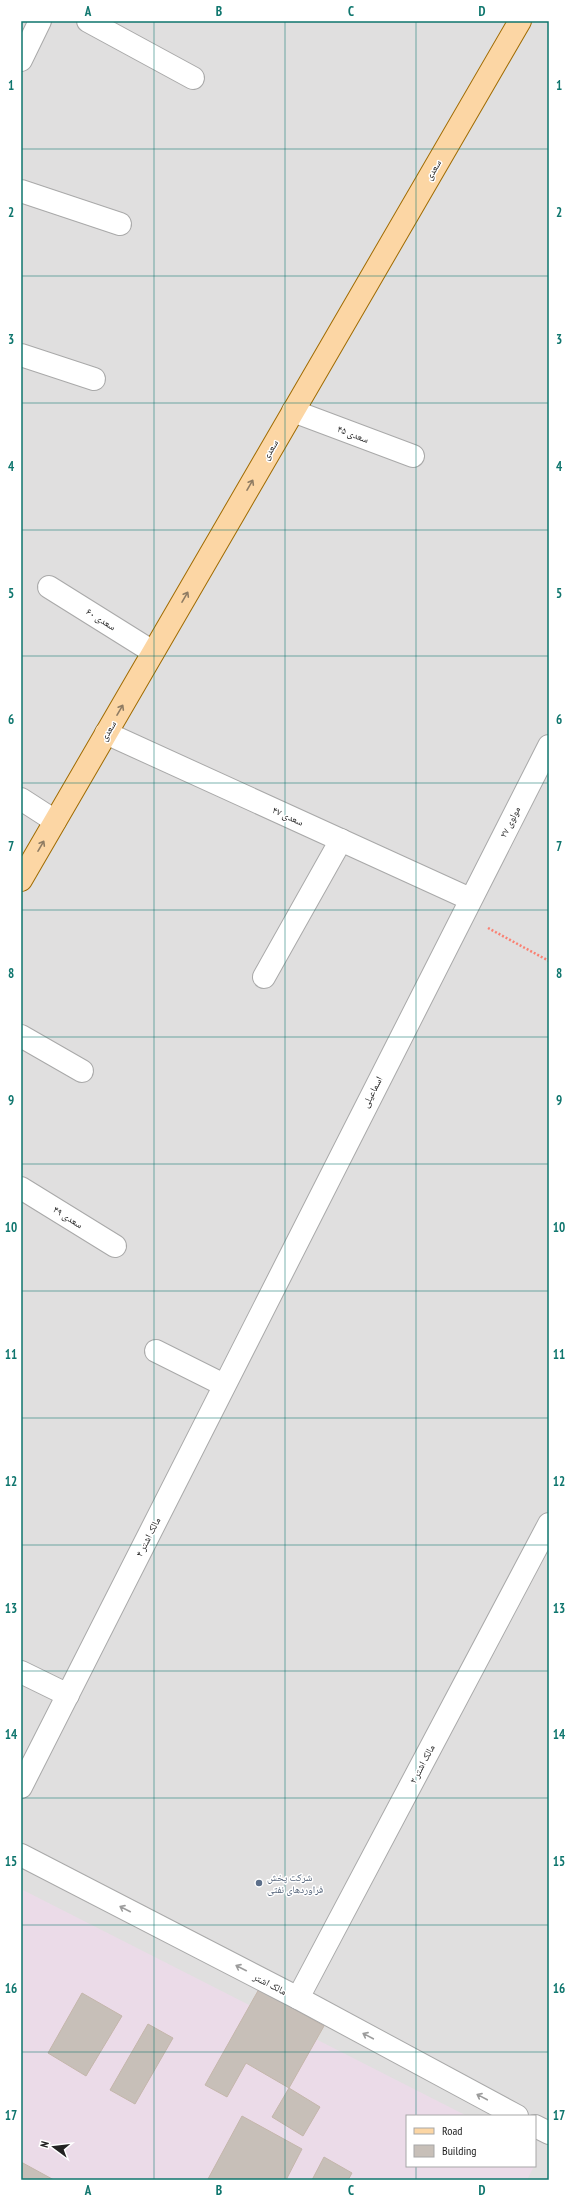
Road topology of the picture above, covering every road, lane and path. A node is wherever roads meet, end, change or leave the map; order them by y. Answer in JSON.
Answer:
{"nodes":[{"id":1,"x":40,"y":21,"type":"edge"},
{"id":2,"x":88,"y":21,"type":"edge"},
{"id":3,"x":520,"y":21,"type":"edge"},
{"id":4,"x":21,"y":60,"type":"edge"},
{"id":5,"x":193,"y":78,"type":"dead end"},
{"id":6,"x":21,"y":191,"type":"edge"},
{"id":7,"x":120,"y":224,"type":"dead end"},
{"id":8,"x":21,"y":355,"type":"edge"},
{"id":9,"x":94,"y":379,"type":"dead end"},
{"id":10,"x":293,"y":411,"type":"junction"},
{"id":11,"x":413,"y":456,"type":"dead end"},
{"id":12,"x":49,"y":587,"type":"dead end"},
{"id":13,"x":153,"y":652,"type":"junction"},
{"id":14,"x":106,"y":733,"type":"junction"},
{"id":15,"x":549,"y":746,"type":"edge"},
{"id":16,"x":21,"y":799,"type":"edge"},
{"id":17,"x":55,"y":821,"type":"junction"},
{"id":18,"x":341,"y":840,"type":"junction"},
{"id":19,"x":21,"y":880,"type":"edge"},
{"id":20,"x":467,"y":906,"type":"junction"},
{"id":21,"x":549,"y":961,"type":"edge"},
{"id":22,"x":264,"y":977,"type":"dead end"},
{"id":23,"x":21,"y":1036,"type":"edge"},
{"id":24,"x":82,"y":1072,"type":"dead end"},
{"id":25,"x":21,"y":1188,"type":"edge"},
{"id":26,"x":115,"y":1246,"type":"dead end"},
{"id":27,"x":274,"y":1286,"type":"joint"},
{"id":28,"x":156,"y":1351,"type":"dead end"},
{"id":29,"x":224,"y":1385,"type":"junction"},
{"id":30,"x":548,"y":1529,"type":"edge"},
{"id":31,"x":21,"y":1672,"type":"edge"},
{"id":32,"x":68,"y":1695,"type":"junction"},
{"id":33,"x":21,"y":1787,"type":"edge"},
{"id":34,"x":21,"y":1855,"type":"edge"},
{"id":35,"x":298,"y":1998,"type":"junction"},
{"id":36,"x":515,"y":2115,"type":"edge"},
{"id":37,"x":536,"y":2127,"type":"edge"},
{"id":38,"x":549,"y":2134,"type":"edge"}],
"edges":[{"from":1,"to":4,"type":"street"},
{"from":2,"to":5,"type":"street"},
{"from":3,"to":10,"type":"main road","name":"سعدی"},
{"from":6,"to":7,"type":"street"},
{"from":8,"to":9,"type":"street"},
{"from":10,"to":11,"type":"street","name":"سعدی ۴۵"},
{"from":13,"to":10,"type":"main road","name":"سعدی","one_way":true},
{"from":12,"to":13,"type":"street","name":"سعدی ۶۰"},
{"from":14,"to":13,"type":"main road","name":"سعدی","one_way":true},
{"from":14,"to":17,"type":"main road","name":"سعدی"},
{"from":14,"to":18,"type":"street","name":"سعدی ۴۷"},
{"from":15,"to":20,"type":"street","name":"مولوی ۲۷"},
{"from":16,"to":17,"type":"street"},
{"from":19,"to":17,"type":"main road","name":"سعدی","one_way":true},
{"from":18,"to":20,"type":"street","name":"سعدی ۴۷"},
{"from":18,"to":22,"type":"street"},
{"from":20,"to":21,"type":"path"},
{"from":20,"to":27,"type":"street","name":"اسماعیلی"},
{"from":23,"to":24,"type":"street"},
{"from":25,"to":26,"type":"street","name":"سعدی ۴۹"},
{"from":27,"to":29,"type":"street","name":"مالک اشتر ۴"},
{"from":28,"to":29,"type":"street"},
{"from":29,"to":32,"type":"street","name":"مالک اشتر ۴"},
{"from":30,"to":35,"type":"street","name":"مالک اشتر ۲"},
{"from":31,"to":32,"type":"street"},
{"from":32,"to":33,"type":"street","name":"مالک اشتر ۴"},
{"from":35,"to":34,"type":"street","name":"مالک اشتر","one_way":true},
{"from":36,"to":35,"type":"street","name":"مالک اشتر","one_way":true},
{"from":37,"to":38,"type":"street"}]}
